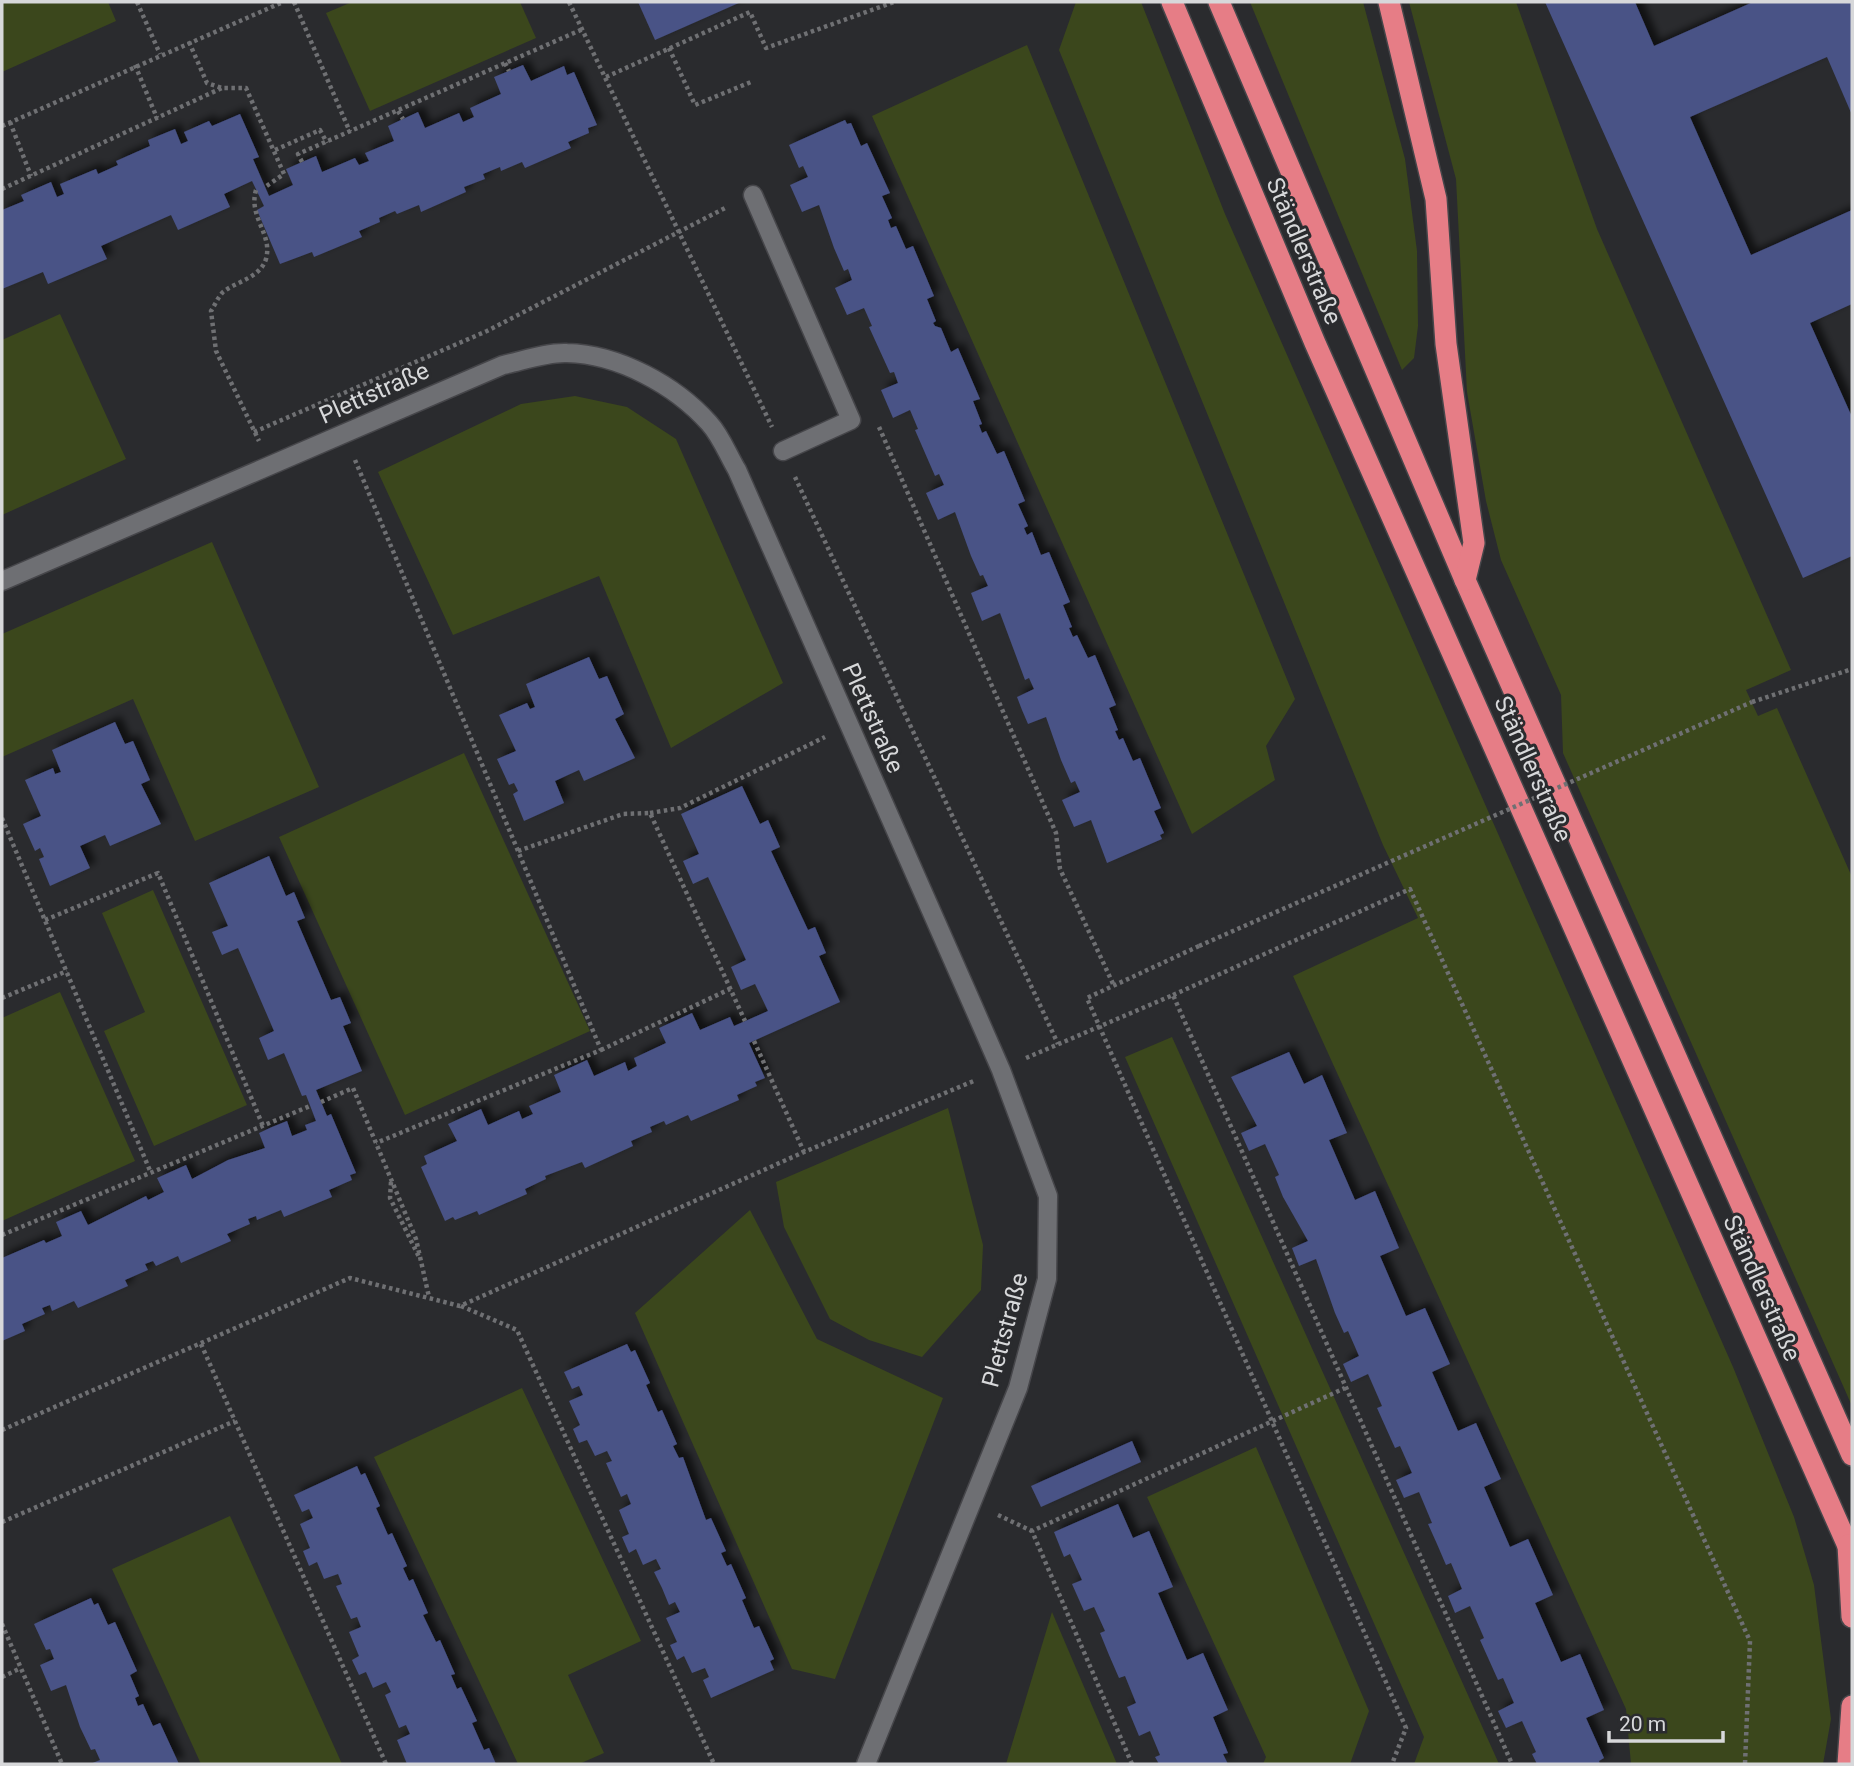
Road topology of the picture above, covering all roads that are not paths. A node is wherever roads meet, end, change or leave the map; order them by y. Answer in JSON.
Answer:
{"nodes":[{"id":1,"x":1172,"y":2,"type":"edge"},
{"id":2,"x":1219,"y":2,"type":"edge"},
{"id":3,"x":1389,"y":2,"type":"edge"},
{"id":4,"x":754,"y":195,"type":"road end"},
{"id":5,"x":783,"y":451,"type":"road end"},
{"id":6,"x":1465,"y":580,"type":"junction"},
{"id":7,"x":2,"y":581,"type":"edge"},
{"id":8,"x":1852,"y":1455,"type":"edge"},
{"id":9,"x":1850,"y":1550,"type":"edge"},
{"id":10,"x":1852,"y":1618,"type":"edge"},
{"id":11,"x":1852,"y":1706,"type":"edge"},
{"id":12,"x":866,"y":1764,"type":"edge"},
{"id":13,"x":1848,"y":1764,"type":"edge"}],
"edges":[{"from":1,"to":9,"type":"highway","name":"Ständlerstraße"},
{"from":2,"to":6,"type":"highway","name":"Ständlerstraße"},
{"from":3,"to":6,"type":"highway"},
{"from":4,"to":5,"type":"street"},
{"from":6,"to":8,"type":"highway","name":"Ständlerstraße"},
{"from":7,"to":12,"type":"street","name":"Plettstraße"},
{"from":9,"to":10,"type":"highway"},
{"from":11,"to":13,"type":"highway"}]}
